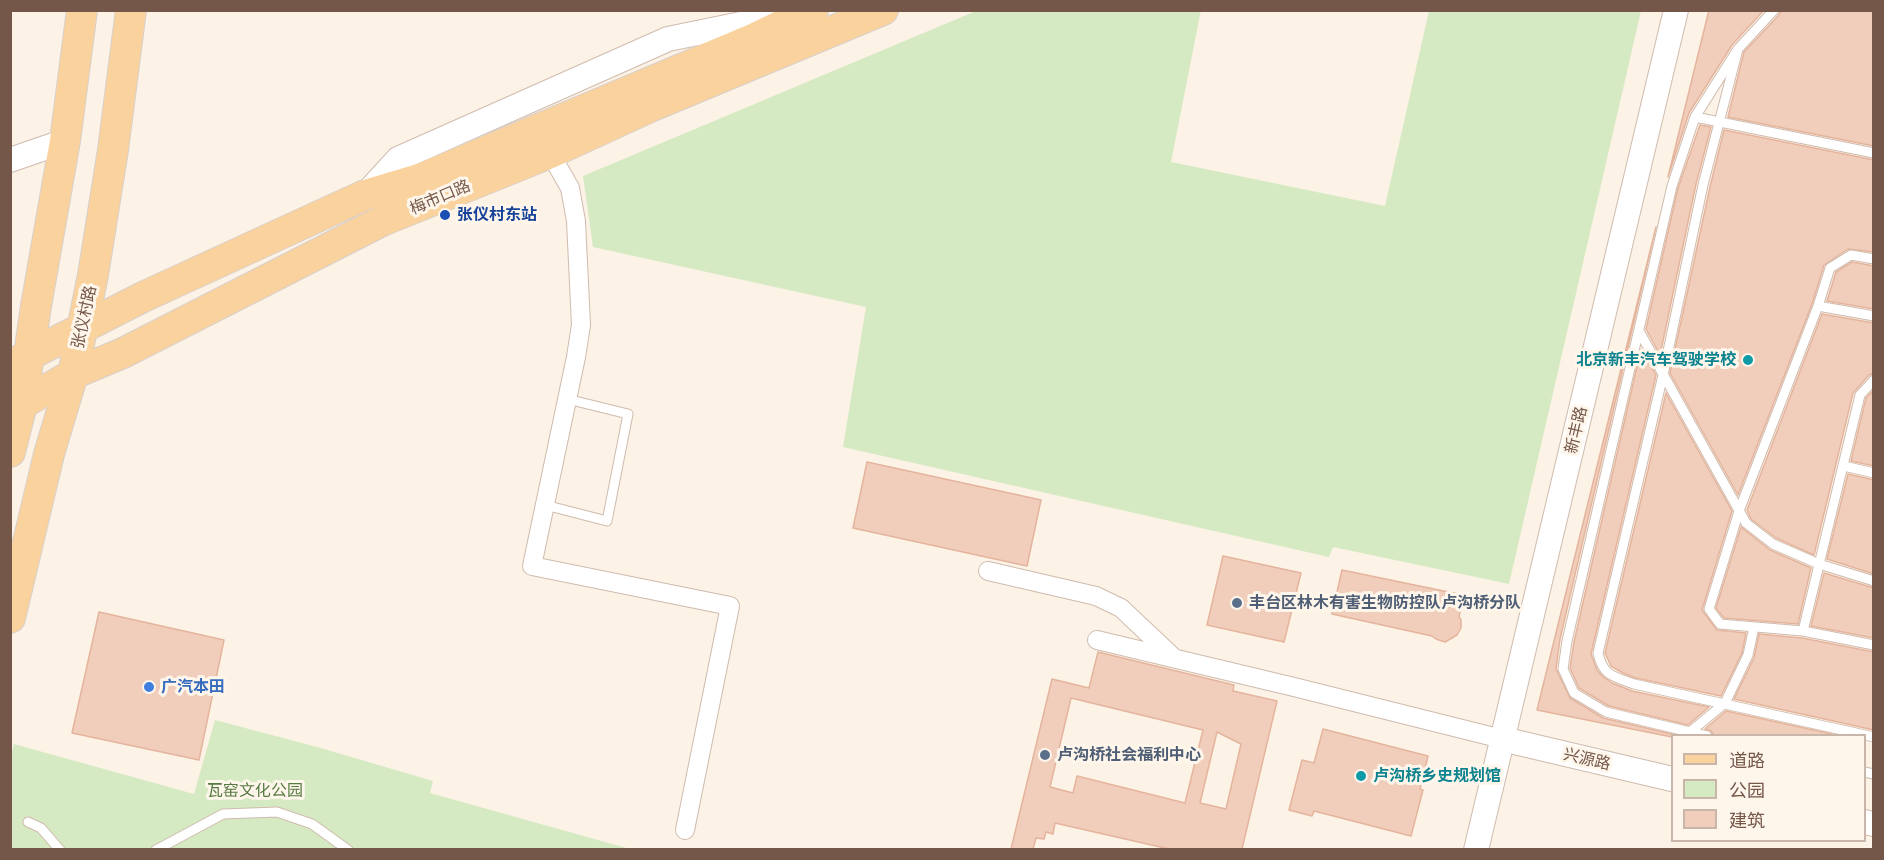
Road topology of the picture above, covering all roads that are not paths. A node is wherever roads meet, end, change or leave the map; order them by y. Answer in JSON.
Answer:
{"nodes":[{"id":1,"x":82,"y":10,"type":"edge"},
{"id":2,"x":131,"y":10,"type":"edge"},
{"id":3,"x":808,"y":10,"type":"edge"},
{"id":4,"x":813,"y":10,"type":"edge"},
{"id":5,"x":883,"y":10,"type":"edge"},
{"id":6,"x":1676,"y":10,"type":"edge"},
{"id":7,"x":1774,"y":10,"type":"edge"},
{"id":8,"x":1738,"y":49,"type":"junction"},
{"id":9,"x":1695,"y":117,"type":"junction"},
{"id":10,"x":1720,"y":122,"type":"junction"},
{"id":11,"x":65,"y":141,"type":"junction"},
{"id":12,"x":550,"y":153,"type":"junction"},
{"id":13,"x":1874,"y":153,"type":"edge"},
{"id":14,"x":10,"y":160,"type":"edge"},
{"id":15,"x":365,"y":195,"type":"junction"},
{"id":16,"x":1874,"y":259,"type":"edge"},
{"id":17,"x":1818,"y":306,"type":"junction"},
{"id":18,"x":1874,"y":316,"type":"edge"},
{"id":19,"x":82,"y":328,"type":"junction"},
{"id":20,"x":1639,"y":331,"type":"junction"},
{"id":21,"x":20,"y":360,"type":"edge"},
{"id":22,"x":73,"y":374,"type":"junction"},
{"id":23,"x":1664,"y":375,"type":"junction"},
{"id":24,"x":1874,"y":380,"type":"edge"},
{"id":25,"x":567,"y":399,"type":"junction"},
{"id":26,"x":16,"y":408,"type":"edge"},
{"id":27,"x":10,"y":452,"type":"edge"},
{"id":28,"x":1844,"y":466,"type":"junction"},
{"id":29,"x":1874,"y":473,"type":"edge"},
{"id":30,"x":545,"y":505,"type":"junction"},
{"id":31,"x":1739,"y":511,"type":"junction"},
{"id":32,"x":1819,"y":564,"type":"junction"},
{"id":33,"x":988,"y":571,"type":"dead end"},
{"id":34,"x":1874,"y":581,"type":"edge"},
{"id":35,"x":10,"y":618,"type":"edge"},
{"id":36,"x":1754,"y":627,"type":"junction"},
{"id":37,"x":1803,"y":631,"type":"junction"},
{"id":38,"x":1097,"y":640,"type":"dead end"},
{"id":39,"x":1874,"y":645,"type":"edge"},
{"id":40,"x":1175,"y":658,"type":"junction"},
{"id":41,"x":1725,"y":703,"type":"junction"},
{"id":42,"x":1690,"y":732,"type":"junction"},
{"id":43,"x":1701,"y":734,"type":"edge"},
{"id":44,"x":1861,"y":734,"type":"edge"},
{"id":45,"x":1502,"y":739,"type":"junction"},
{"id":46,"x":1671,"y":779,"type":"edge"},
{"id":47,"x":28,"y":822,"type":"dead end"},
{"id":48,"x":685,"y":830,"type":"dead end"},
{"id":49,"x":172,"y":845,"type":"edge"},
{"id":50,"x":60,"y":849,"type":"edge"},
{"id":51,"x":156,"y":849,"type":"edge"},
{"id":52,"x":348,"y":849,"type":"edge"},
{"id":53,"x":1476,"y":849,"type":"edge"}],
"edges":[{"from":1,"to":11,"type":"main road"},
{"from":2,"to":19,"type":"main road","name":"张仪村路"},
{"from":3,"to":15,"type":"street"},
{"from":4,"to":15,"type":"main road","name":"梅市口路"},
{"from":5,"to":12,"type":"main road","name":"梅市口路"},
{"from":6,"to":45,"type":"street","name":"新丰路"},
{"from":7,"to":8,"type":"lane"},
{"from":8,"to":9,"type":"lane"},
{"from":8,"to":10,"type":"lane"},
{"from":9,"to":10,"type":"lane"},
{"from":9,"to":20,"type":"lane"},
{"from":10,"to":13,"type":"lane"},
{"from":10,"to":23,"type":"lane"},
{"from":11,"to":14,"type":"street"},
{"from":11,"to":21,"type":"main road"},
{"from":12,"to":22,"type":"main road","name":"梅市口路"},
{"from":12,"to":25,"type":"street"},
{"from":15,"to":19,"type":"main road","name":"梅市口路"},
{"from":16,"to":17,"type":"lane"},
{"from":17,"to":18,"type":"lane"},
{"from":17,"to":31,"type":"lane"},
{"from":19,"to":21,"type":"main road","name":"梅市口路"},
{"from":19,"to":22,"type":"main road","name":"张仪村路"},
{"from":20,"to":23,"type":"lane"},
{"from":20,"to":42,"type":"lane"},
{"from":21,"to":26,"type":"main road"},
{"from":22,"to":26,"type":"main road","name":"梅市口路"},
{"from":22,"to":35,"type":"main road","name":"张仪村路"},
{"from":23,"to":31,"type":"lane"},
{"from":23,"to":41,"type":"lane"},
{"from":24,"to":28,"type":"lane"},
{"from":25,"to":30,"type":"street"},
{"from":25,"to":30,"type":"lane"},
{"from":26,"to":27,"type":"main road"},
{"from":28,"to":29,"type":"lane"},
{"from":28,"to":32,"type":"lane"},
{"from":30,"to":48,"type":"street"},
{"from":31,"to":32,"type":"lane"},
{"from":31,"to":36,"type":"lane"},
{"from":32,"to":34,"type":"lane"},
{"from":32,"to":37,"type":"lane"},
{"from":33,"to":40,"type":"street"},
{"from":36,"to":37,"type":"lane"},
{"from":36,"to":41,"type":"lane"},
{"from":37,"to":39,"type":"lane"},
{"from":38,"to":40,"type":"street"},
{"from":40,"to":45,"type":"street"},
{"from":41,"to":42,"type":"lane"},
{"from":41,"to":44,"type":"lane"},
{"from":42,"to":43,"type":"lane"},
{"from":45,"to":46,"type":"street","name":"兴源路"},
{"from":45,"to":53,"type":"street","name":"新丰路"},
{"from":47,"to":50,"type":"lane"},
{"from":49,"to":51,"type":"lane"},
{"from":49,"to":52,"type":"lane"}]}
